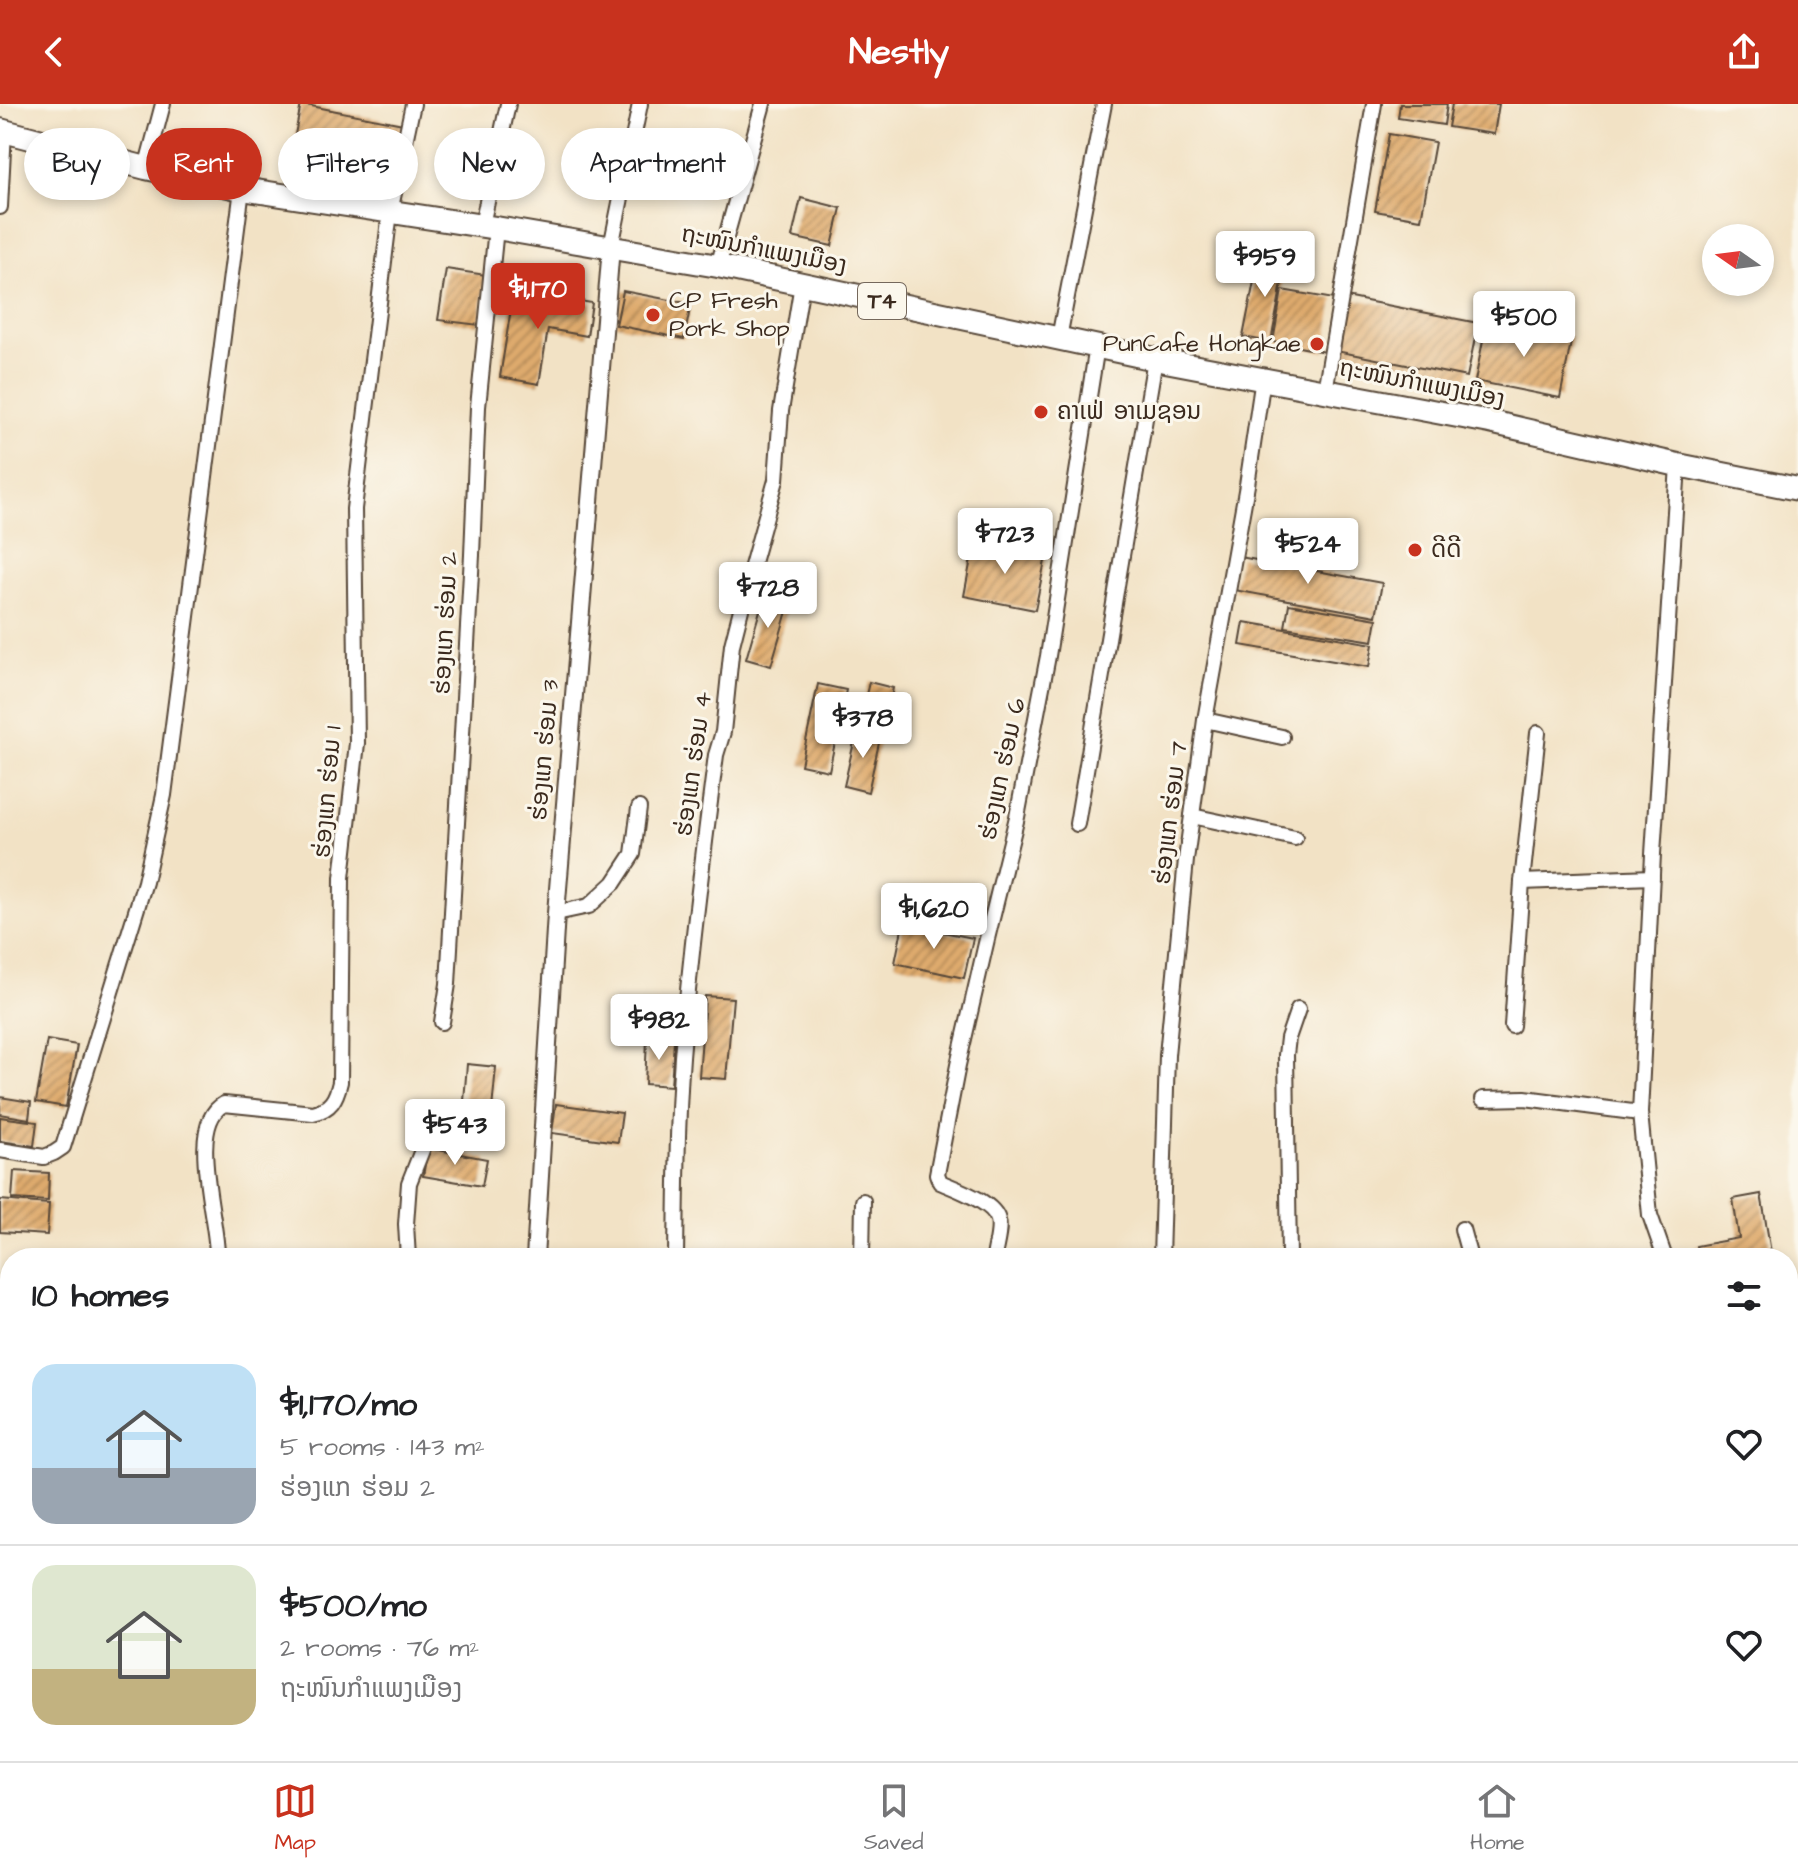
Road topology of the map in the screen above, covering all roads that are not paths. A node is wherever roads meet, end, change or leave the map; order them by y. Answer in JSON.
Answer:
{"nodes":[{"id":1,"x":163,"y":104,"type":"edge"},
{"id":2,"x":413,"y":104,"type":"edge"},
{"id":3,"x":508,"y":104,"type":"edge"},
{"id":4,"x":640,"y":104,"type":"edge"},
{"id":5,"x":763,"y":104,"type":"edge"},
{"id":6,"x":1104,"y":104,"type":"edge"},
{"id":7,"x":1374,"y":104,"type":"edge"},
{"id":8,"x":157,"y":128,"type":"edge"},
{"id":9,"x":2,"y":130,"type":"edge"},
{"id":10,"x":146,"y":168,"type":"edge"},
{"id":11,"x":262,"y":192,"type":"edge"},
{"id":12,"x":241,"y":200,"type":"edge"},
{"id":13,"x":0,"y":207,"type":"edge"},
{"id":14,"x":390,"y":212,"type":"junction"},
{"id":15,"x":489,"y":226,"type":"junction"},
{"id":16,"x":611,"y":247,"type":"junction"},
{"id":17,"x":718,"y":266,"type":"junction"},
{"id":18,"x":802,"y":284,"type":"junction"},
{"id":19,"x":1059,"y":338,"type":"junction"},
{"id":20,"x":1097,"y":346,"type":"junction"},
{"id":21,"x":1155,"y":359,"type":"junction"},
{"id":22,"x":1263,"y":378,"type":"junction"},
{"id":23,"x":1325,"y":391,"type":"junction"},
{"id":24,"x":1678,"y":465,"type":"junction"},
{"id":25,"x":1798,"y":489,"type":"edge"},
{"id":26,"x":1205,"y":720,"type":"junction"},
{"id":27,"x":1538,"y":733,"type":"dead end"},
{"id":28,"x":1282,"y":737,"type":"dead end"},
{"id":29,"x":639,"y":808,"type":"dead end"},
{"id":30,"x":1192,"y":816,"type":"junction"},
{"id":31,"x":1077,"y":824,"type":"dead end"},
{"id":32,"x":1295,"y":838,"type":"dead end"},
{"id":33,"x":1652,"y":877,"type":"junction"},
{"id":34,"x":1522,"y":882,"type":"junction"},
{"id":35,"x":556,"y":913,"type":"junction"},
{"id":36,"x":1298,"y":1009,"type":"dead end"},
{"id":37,"x":442,"y":1022,"type":"dead end"},
{"id":38,"x":1512,"y":1026,"type":"dead end"},
{"id":39,"x":1483,"y":1099,"type":"dead end"},
{"id":40,"x":1640,"y":1113,"type":"junction"},
{"id":41,"x":448,"y":1114,"type":"dead end"},
{"id":42,"x":0,"y":1150,"type":"edge"},
{"id":43,"x":863,"y":1201,"type":"dead end"},
{"id":44,"x":1462,"y":1229,"type":"dead end"},
{"id":45,"x":218,"y":1248,"type":"edge"},
{"id":46,"x":407,"y":1248,"type":"edge"},
{"id":47,"x":536,"y":1248,"type":"edge"},
{"id":48,"x":676,"y":1248,"type":"edge"},
{"id":49,"x":862,"y":1248,"type":"edge"},
{"id":50,"x":995,"y":1248,"type":"edge"},
{"id":51,"x":1161,"y":1248,"type":"edge"},
{"id":52,"x":1289,"y":1248,"type":"edge"},
{"id":53,"x":1467,"y":1248,"type":"edge"},
{"id":54,"x":1662,"y":1248,"type":"edge"}],
"edges":[{"from":1,"to":8,"type":"street"},
{"from":2,"to":14,"type":"street"},
{"from":3,"to":15,"type":"street","name":"ຮ່ອງແກ ຮ່ອມ 2"},
{"from":4,"to":16,"type":"street"},
{"from":5,"to":17,"type":"street"},
{"from":6,"to":19,"type":"street"},
{"from":7,"to":23,"type":"street"},
{"from":9,"to":10,"type":"main road","name":"ຖະໜົນກຳແພງເມືອງ","number":"T4"},
{"from":9,"to":13,"type":"street"},
{"from":11,"to":14,"type":"main road","name":"ຖະໜົນກຳແພງເມືອງ","number":"T4"},
{"from":12,"to":42,"type":"street"},
{"from":14,"to":15,"type":"main road","name":"ຖະໜົນກຳແພງເມືອງ","number":"T4"},
{"from":14,"to":45,"type":"street","name":"ຮ່ອງແກ ຮ່ອມ 1"},
{"from":15,"to":16,"type":"main road","name":"ຖະໜົນກຳແພງເມືອງ","number":"T4"},
{"from":15,"to":37,"type":"street","name":"ຮ່ອງແກ ຮ່ອມ 2"},
{"from":16,"to":17,"type":"main road","name":"ຖະໜົນກຳແພງເມືອງ","number":"T4"},
{"from":16,"to":35,"type":"street","name":"ຮ່ອງແກ ຮ່ອມ 3"},
{"from":17,"to":18,"type":"main road","name":"ຖະໜົນກຳແພງເມືອງ","number":"T4"},
{"from":18,"to":19,"type":"main road","name":"ຖະໜົນກຳແພງເມືອງ","number":"T4"},
{"from":18,"to":48,"type":"street","name":"ຮ່ອງແກ ຮ່ອມ 4"},
{"from":19,"to":20,"type":"main road","name":"ຖະໜົນກຳແພງເມືອງ","number":"T4"},
{"from":20,"to":21,"type":"main road","name":"ຖະໜົນກຳແພງເມືອງ","number":"T4"},
{"from":20,"to":50,"type":"street","name":"ຮ່ອງແກ ຮ່ອມ 6"},
{"from":21,"to":22,"type":"main road","name":"ຖະໜົນກຳແພງເມືອງ","number":"T4"},
{"from":21,"to":31,"type":"street"},
{"from":22,"to":23,"type":"main road","name":"ຖະໜົນກຳແພງເມືອງ","number":"T4"},
{"from":22,"to":26,"type":"street","name":"ຮ່ອງແກ ຮ່ອມ 7"},
{"from":23,"to":24,"type":"main road","name":"ຖະໜົນກຳແພງເມືອງ","number":"T4"},
{"from":24,"to":25,"type":"main road","name":"ຖະໜົນກຳແພງເມືອງ","number":"T4"},
{"from":24,"to":33,"type":"street"},
{"from":26,"to":28,"type":"street"},
{"from":26,"to":30,"type":"street","name":"ຮ່ອງແກ ຮ່ອມ 7"},
{"from":27,"to":34,"type":"street"},
{"from":29,"to":35,"type":"street"},
{"from":30,"to":32,"type":"street"},
{"from":30,"to":51,"type":"street","name":"ຮ່ອງແກ ຮ່ອມ 7"},
{"from":33,"to":34,"type":"street"},
{"from":33,"to":40,"type":"street"},
{"from":34,"to":38,"type":"street"},
{"from":35,"to":47,"type":"street","name":"ຮ່ອງແກ ຮ່ອມ 3"},
{"from":36,"to":52,"type":"street"},
{"from":39,"to":40,"type":"street"},
{"from":40,"to":54,"type":"street"},
{"from":41,"to":46,"type":"street"},
{"from":43,"to":49,"type":"street"},
{"from":44,"to":53,"type":"street"}]}
